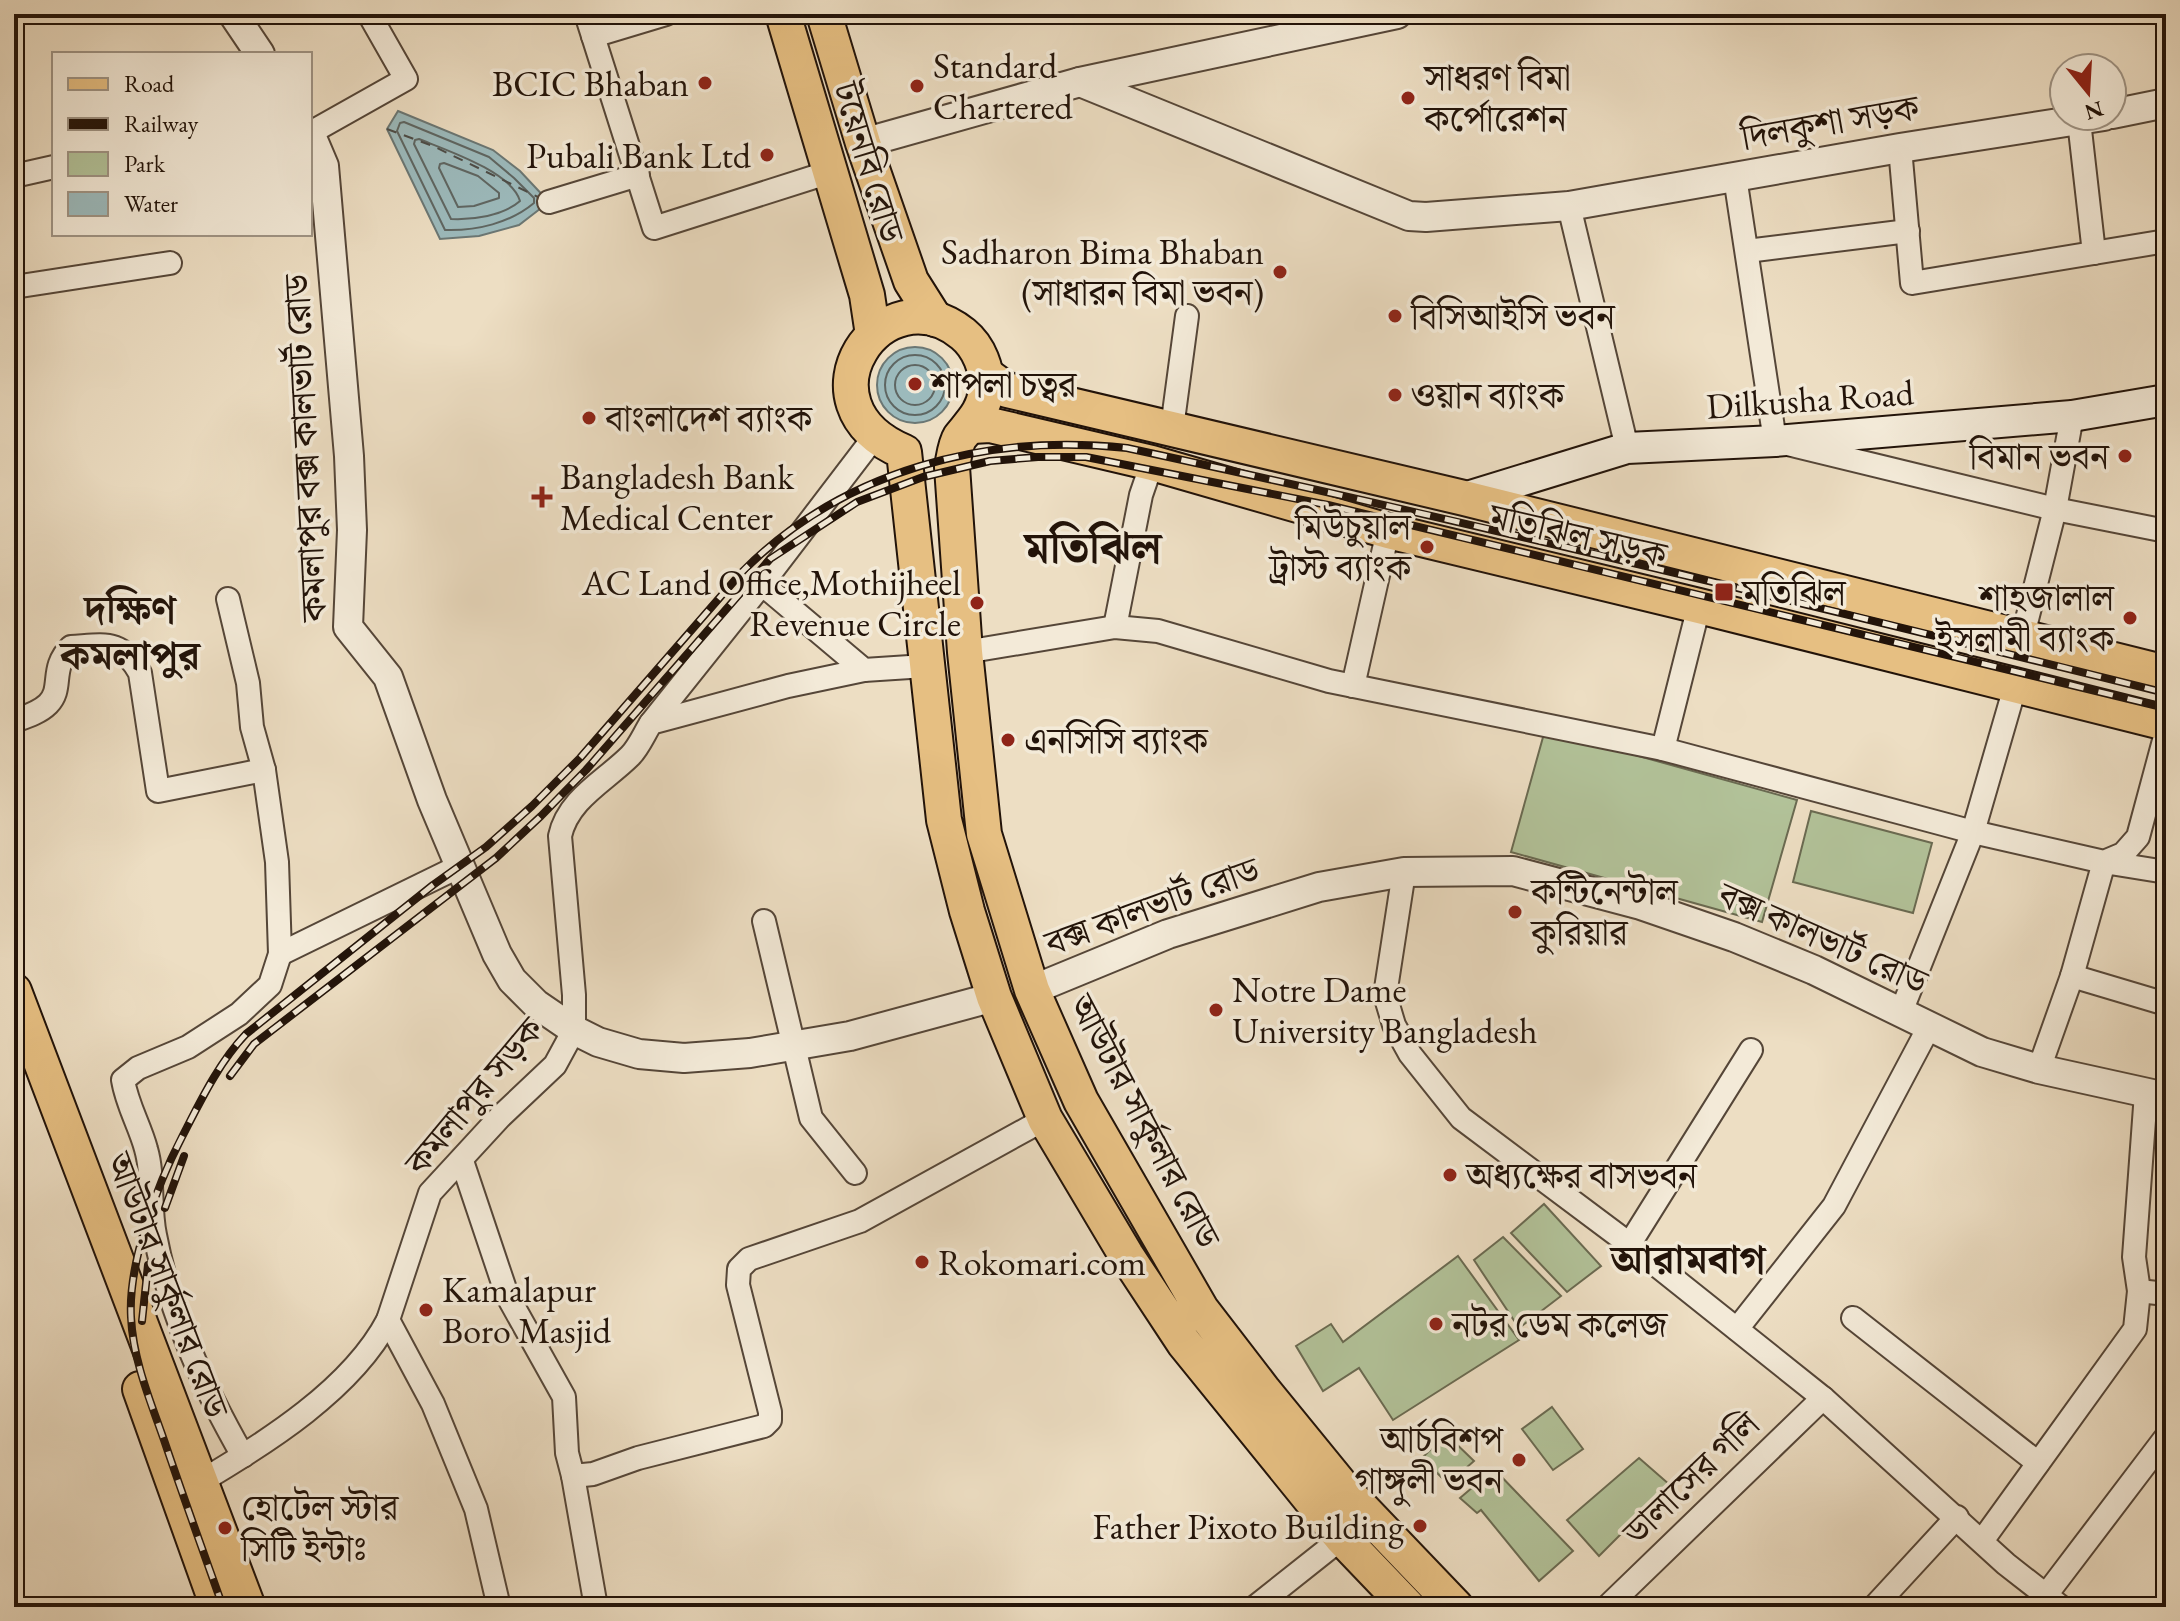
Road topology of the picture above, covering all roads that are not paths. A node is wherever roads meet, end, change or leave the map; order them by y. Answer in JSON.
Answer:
{"nodes":[{"id":1,"x":233,"y":14,"type":"edge"},
{"id":2,"x":369,"y":14,"type":"edge"},
{"id":3,"x":666,"y":14,"type":"edge"},
{"id":4,"x":783,"y":14,"type":"edge"},
{"id":5,"x":824,"y":14,"type":"edge"},
{"id":6,"x":1397,"y":14,"type":"edge"},
{"id":7,"x":589,"y":25,"type":"edge"},
{"id":8,"x":259,"y":52,"type":"edge"},
{"id":9,"x":1080,"y":82,"type":"junction"},
{"id":10,"x":2166,"y":103,"type":"edge"},
{"id":11,"x":2128,"y":111,"type":"edge"},
{"id":12,"x":2048,"y":126,"type":"edge"},
{"id":13,"x":312,"y":132,"type":"edge"},
{"id":14,"x":2091,"y":132,"type":"edge"},
{"id":15,"x":312,"y":138,"type":"edge"},
{"id":16,"x":863,"y":143,"type":"junction"},
{"id":17,"x":1900,"y":148,"type":"junction"},
{"id":18,"x":52,"y":167,"type":"edge"},
{"id":19,"x":830,"y":172,"type":"junction"},
{"id":20,"x":638,"y":175,"type":"junction"},
{"id":21,"x":14,"y":176,"type":"edge"},
{"id":22,"x":1735,"y":177,"type":"junction"},
{"id":23,"x":549,"y":202,"type":"dead end"},
{"id":24,"x":1569,"y":206,"type":"junction"},
{"id":25,"x":1908,"y":231,"type":"junction"},
{"id":26,"x":2166,"y":241,"type":"edge"},
{"id":27,"x":1747,"y":251,"type":"junction"},
{"id":28,"x":2094,"y":253,"type":"junction"},
{"id":29,"x":170,"y":263,"type":"dead end"},
{"id":30,"x":14,"y":287,"type":"edge"},
{"id":31,"x":927,"y":306,"type":"junction"},
{"id":32,"x":1187,"y":316,"type":"dead end"},
{"id":33,"x":871,"y":322,"type":"junction"},
{"id":34,"x":985,"y":374,"type":"junction"},
{"id":35,"x":2166,"y":400,"type":"edge"},
{"id":36,"x":2072,"y":416,"type":"junction"},
{"id":37,"x":1172,"y":428,"type":"junction"},
{"id":38,"x":965,"y":433,"type":"junction"},
{"id":39,"x":1775,"y":441,"type":"junction"},
{"id":40,"x":889,"y":444,"type":"junction"},
{"id":41,"x":1627,"y":448,"type":"junction"},
{"id":42,"x":1152,"y":463,"type":"junction"},
{"id":43,"x":1464,"y":498,"type":"junction"},
{"id":44,"x":2055,"y":509,"type":"junction"},
{"id":45,"x":1388,"y":531,"type":"junction"},
{"id":46,"x":2166,"y":531,"type":"edge"},
{"id":47,"x":762,"y":584,"type":"junction"},
{"id":48,"x":228,"y":599,"type":"dead end"},
{"id":49,"x":1699,"y":606,"type":"junction"},
{"id":50,"x":1115,"y":627,"type":"junction"},
{"id":51,"x":2023,"y":635,"type":"junction"},
{"id":52,"x":965,"y":652,"type":"junction"},
{"id":53,"x":925,"y":666,"type":"junction"},
{"id":54,"x":864,"y":670,"type":"junction"},
{"id":55,"x":2166,"y":673,"type":"edge"},
{"id":56,"x":1353,"y":686,"type":"junction"},
{"id":57,"x":2015,"y":687,"type":"junction"},
{"id":58,"x":14,"y":721,"type":"edge"},
{"id":59,"x":651,"y":723,"type":"junction"},
{"id":60,"x":2166,"y":723,"type":"edge"},
{"id":61,"x":2166,"y":733,"type":"edge"},
{"id":62,"x":1663,"y":749,"type":"junction"},
{"id":63,"x":264,"y":770,"type":"junction"},
{"id":64,"x":1973,"y":832,"type":"junction"},
{"id":65,"x":2104,"y":862,"type":"junction"},
{"id":66,"x":460,"y":866,"type":"junction"},
{"id":67,"x":1404,"y":872,"type":"junction"},
{"id":68,"x":2166,"y":872,"type":"edge"},
{"id":69,"x":764,"y":921,"type":"dead end"},
{"id":70,"x":280,"y":954,"type":"junction"},
{"id":71,"x":2072,"y":976,"type":"junction"},
{"id":72,"x":1032,"y":990,"type":"junction"},
{"id":73,"x":14,"y":991,"type":"edge"},
{"id":74,"x":994,"y":997,"type":"junction"},
{"id":75,"x":2166,"y":1004,"type":"edge"},
{"id":76,"x":1901,"y":1012,"type":"junction"},
{"id":77,"x":1929,"y":1027,"type":"junction"},
{"id":78,"x":574,"y":1030,"type":"junction"},
{"id":79,"x":793,"y":1046,"type":"junction"},
{"id":80,"x":1751,"y":1050,"type":"dead end"},
{"id":81,"x":14,"y":1052,"type":"edge"},
{"id":82,"x":2039,"y":1069,"type":"junction"},
{"id":83,"x":2156,"y":1095,"type":"edge"},
{"id":84,"x":1045,"y":1119,"type":"junction"},
{"id":85,"x":462,"y":1161,"type":"junction"},
{"id":86,"x":855,"y":1173,"type":"dead end"},
{"id":87,"x":1629,"y":1245,"type":"junction"},
{"id":88,"x":2139,"y":1291,"type":"junction"},
{"id":89,"x":2166,"y":1294,"type":"edge"},
{"id":90,"x":1853,"y":1318,"type":"dead end"},
{"id":91,"x":388,"y":1320,"type":"junction"},
{"id":92,"x":1737,"y":1329,"type":"junction"},
{"id":93,"x":1823,"y":1398,"type":"junction"},
{"id":94,"x":2166,"y":1437,"type":"edge"},
{"id":95,"x":243,"y":1456,"type":"junction"},
{"id":96,"x":2038,"y":1463,"type":"junction"},
{"id":97,"x":573,"y":1476,"type":"junction"},
{"id":98,"x":200,"y":1482,"type":"junction"},
{"id":99,"x":1957,"y":1517,"type":"junction"},
{"id":100,"x":1342,"y":1538,"type":"junction"},
{"id":101,"x":1982,"y":1541,"type":"junction"},
{"id":102,"x":2054,"y":1601,"type":"edge"},
{"id":103,"x":218,"y":1607,"type":"edge"},
{"id":104,"x":248,"y":1607,"type":"edge"},
{"id":105,"x":499,"y":1607,"type":"edge"},
{"id":106,"x":596,"y":1607,"type":"edge"},
{"id":107,"x":1255,"y":1607,"type":"edge"},
{"id":108,"x":1408,"y":1607,"type":"edge"},
{"id":109,"x":1456,"y":1607,"type":"edge"},
{"id":110,"x":1607,"y":1607,"type":"edge"},
{"id":111,"x":1874,"y":1607,"type":"edge"}],
"edges":[{"from":1,"to":8,"type":"street"},
{"from":2,"to":13,"type":"street"},
{"from":3,"to":7,"type":"street"},
{"from":4,"to":19,"type":"main road","name":"টয়েনবি রোড"},
{"from":5,"to":16,"type":"main road","name":"টয়েনবি রোড"},
{"from":6,"to":9,"type":"street"},
{"from":7,"to":20,"type":"street"},
{"from":9,"to":16,"type":"street"},
{"from":9,"to":24,"type":"street","name":"দিলকুশা সড়ক"},
{"from":10,"to":11,"type":"street"},
{"from":12,"to":17,"type":"street","name":"দিলকুশা সড়ক"},
{"from":14,"to":28,"type":"street"},
{"from":15,"to":66,"type":"street","name":"কমলাপুর বক্স কালভার্ট রোড"},
{"from":16,"to":31,"type":"main road","name":"টয়েনবি রোড"},
{"from":17,"to":22,"type":"street","name":"দিলকুশা সড়ক"},
{"from":17,"to":25,"type":"street"},
{"from":18,"to":21,"type":"street"},
{"from":19,"to":20,"type":"street"},
{"from":19,"to":33,"type":"main road","name":"টয়েনবি রোড"},
{"from":20,"to":23,"type":"street"},
{"from":22,"to":24,"type":"street","name":"দিলকুশা সড়ক"},
{"from":22,"to":27,"type":"street"},
{"from":24,"to":41,"type":"street"},
{"from":25,"to":27,"type":"street"},
{"from":25,"to":28,"type":"street"},
{"from":26,"to":28,"type":"street"},
{"from":27,"to":39,"type":"street"},
{"from":29,"to":30,"type":"street"},
{"from":31,"to":33,"type":"main road"},
{"from":31,"to":34,"type":"main road"},
{"from":32,"to":37,"type":"street"},
{"from":33,"to":40,"type":"main road"},
{"from":34,"to":37,"type":"main road","name":"মতিঝিল সড়ক"},
{"from":34,"to":38,"type":"main road"},
{"from":35,"to":36,"type":"main road","name":"Dilkusha Road"},
{"from":36,"to":39,"type":"main road","name":"Dilkusha Road"},
{"from":36,"to":44,"type":"street"},
{"from":37,"to":43,"type":"main road","name":"মতিঝিল সড়ক"},
{"from":38,"to":42,"type":"main road","name":"মতিঝিল সড়ক"},
{"from":38,"to":52,"type":"main road","name":"আউটার সার্কুলার রোড"},
{"from":39,"to":41,"type":"main road","name":"Dilkusha Road"},
{"from":39,"to":44,"type":"street"},
{"from":40,"to":47,"type":"street"},
{"from":40,"to":53,"type":"main road"},
{"from":41,"to":43,"type":"main road","name":"Dilkusha Road"},
{"from":42,"to":45,"type":"main road","name":"মতিঝিল সড়ক"},
{"from":42,"to":50,"type":"street"},
{"from":43,"to":51,"type":"main road","name":"মতিঝিল সড়ক"},
{"from":44,"to":46,"type":"street"},
{"from":44,"to":51,"type":"street"},
{"from":45,"to":49,"type":"main road","name":"মতিঝিল সড়ক"},
{"from":45,"to":56,"type":"street"},
{"from":47,"to":54,"type":"street"},
{"from":47,"to":59,"type":"street","name":"কমলাপুর সড়ক"},
{"from":48,"to":63,"type":"street"},
{"from":49,"to":57,"type":"main road","name":"মতিঝিল সড়ক"},
{"from":49,"to":62,"type":"street"},
{"from":50,"to":52,"type":"street"},
{"from":50,"to":56,"type":"street"},
{"from":51,"to":55,"type":"main road","name":"মতিঝিল সড়ক"},
{"from":52,"to":72,"type":"main road","name":"আউটার সার্কুলার রোড"},
{"from":53,"to":54,"type":"street"},
{"from":53,"to":74,"type":"main road"},
{"from":54,"to":59,"type":"street"},
{"from":56,"to":62,"type":"street"},
{"from":57,"to":60,"type":"main road","name":"মতিঝিল সড়ক"},
{"from":57,"to":64,"type":"street"},
{"from":58,"to":63,"type":"street"},
{"from":59,"to":78,"type":"street","name":"কমলাপুর সড়ক"},
{"from":61,"to":65,"type":"street"},
{"from":62,"to":64,"type":"street"},
{"from":63,"to":70,"type":"street"},
{"from":64,"to":65,"type":"street"},
{"from":64,"to":76,"type":"street"},
{"from":65,"to":68,"type":"street"},
{"from":65,"to":71,"type":"street"},
{"from":66,"to":70,"type":"street"},
{"from":66,"to":78,"type":"street","name":"কমলাপুর বক্স কালভার্ট রোড"},
{"from":67,"to":72,"type":"street","name":"বক্স কালভার্ট রোড"},
{"from":67,"to":76,"type":"street","name":"বক্স কালভার্ট রোড"},
{"from":67,"to":87,"type":"street"},
{"from":69,"to":79,"type":"street"},
{"from":70,"to":95,"type":"street"},
{"from":71,"to":75,"type":"street"},
{"from":71,"to":82,"type":"street"},
{"from":72,"to":109,"type":"main road","name":"আউটার সার্কুলার রোড"},
{"from":73,"to":98,"type":"main road","name":"আউটার সার্কুলার রোড"},
{"from":74,"to":79,"type":"street","name":"কমলাপুর বক্স কালভার্ট রোড"},
{"from":74,"to":84,"type":"main road"},
{"from":76,"to":77,"type":"street","name":"বক্স কালভার্ট রোড"},
{"from":77,"to":82,"type":"street","name":"বক্স কালভার্ট রোড"},
{"from":77,"to":92,"type":"street"},
{"from":78,"to":79,"type":"street","name":"কমলাপুর বক্স কালভার্ট রোড"},
{"from":78,"to":85,"type":"street","name":"কমলাপুর সড়ক"},
{"from":79,"to":86,"type":"street"},
{"from":80,"to":87,"type":"street"},
{"from":81,"to":103,"type":"main road","name":"আউটার সার্কুলার রোড"},
{"from":82,"to":83,"type":"street","name":"বক্স কালভার্ট রোড"},
{"from":83,"to":88,"type":"street"},
{"from":84,"to":97,"type":"street"},
{"from":84,"to":100,"type":"main road"},
{"from":85,"to":91,"type":"street","name":"কমলাপুর সড়ক"},
{"from":85,"to":97,"type":"street"},
{"from":87,"to":92,"type":"street"},
{"from":88,"to":89,"type":"street"},
{"from":88,"to":96,"type":"street"},
{"from":90,"to":96,"type":"street"},
{"from":91,"to":95,"type":"street","name":"কমলাপুর সড়ক"},
{"from":91,"to":105,"type":"street"},
{"from":92,"to":93,"type":"street"},
{"from":93,"to":99,"type":"street"},
{"from":93,"to":110,"type":"street","name":"ডালাসের গলি"},
{"from":94,"to":102,"type":"street"},
{"from":95,"to":98,"type":"street","name":"কমলাপুর সড়ক"},
{"from":96,"to":101,"type":"street"},
{"from":97,"to":106,"type":"street"},
{"from":98,"to":104,"type":"main road","name":"আউটার সার্কুলার রোড"},
{"from":99,"to":101,"type":"street"},
{"from":99,"to":111,"type":"street"},
{"from":100,"to":107,"type":"street"},
{"from":100,"to":108,"type":"main road"},
{"from":101,"to":102,"type":"street"}]}
